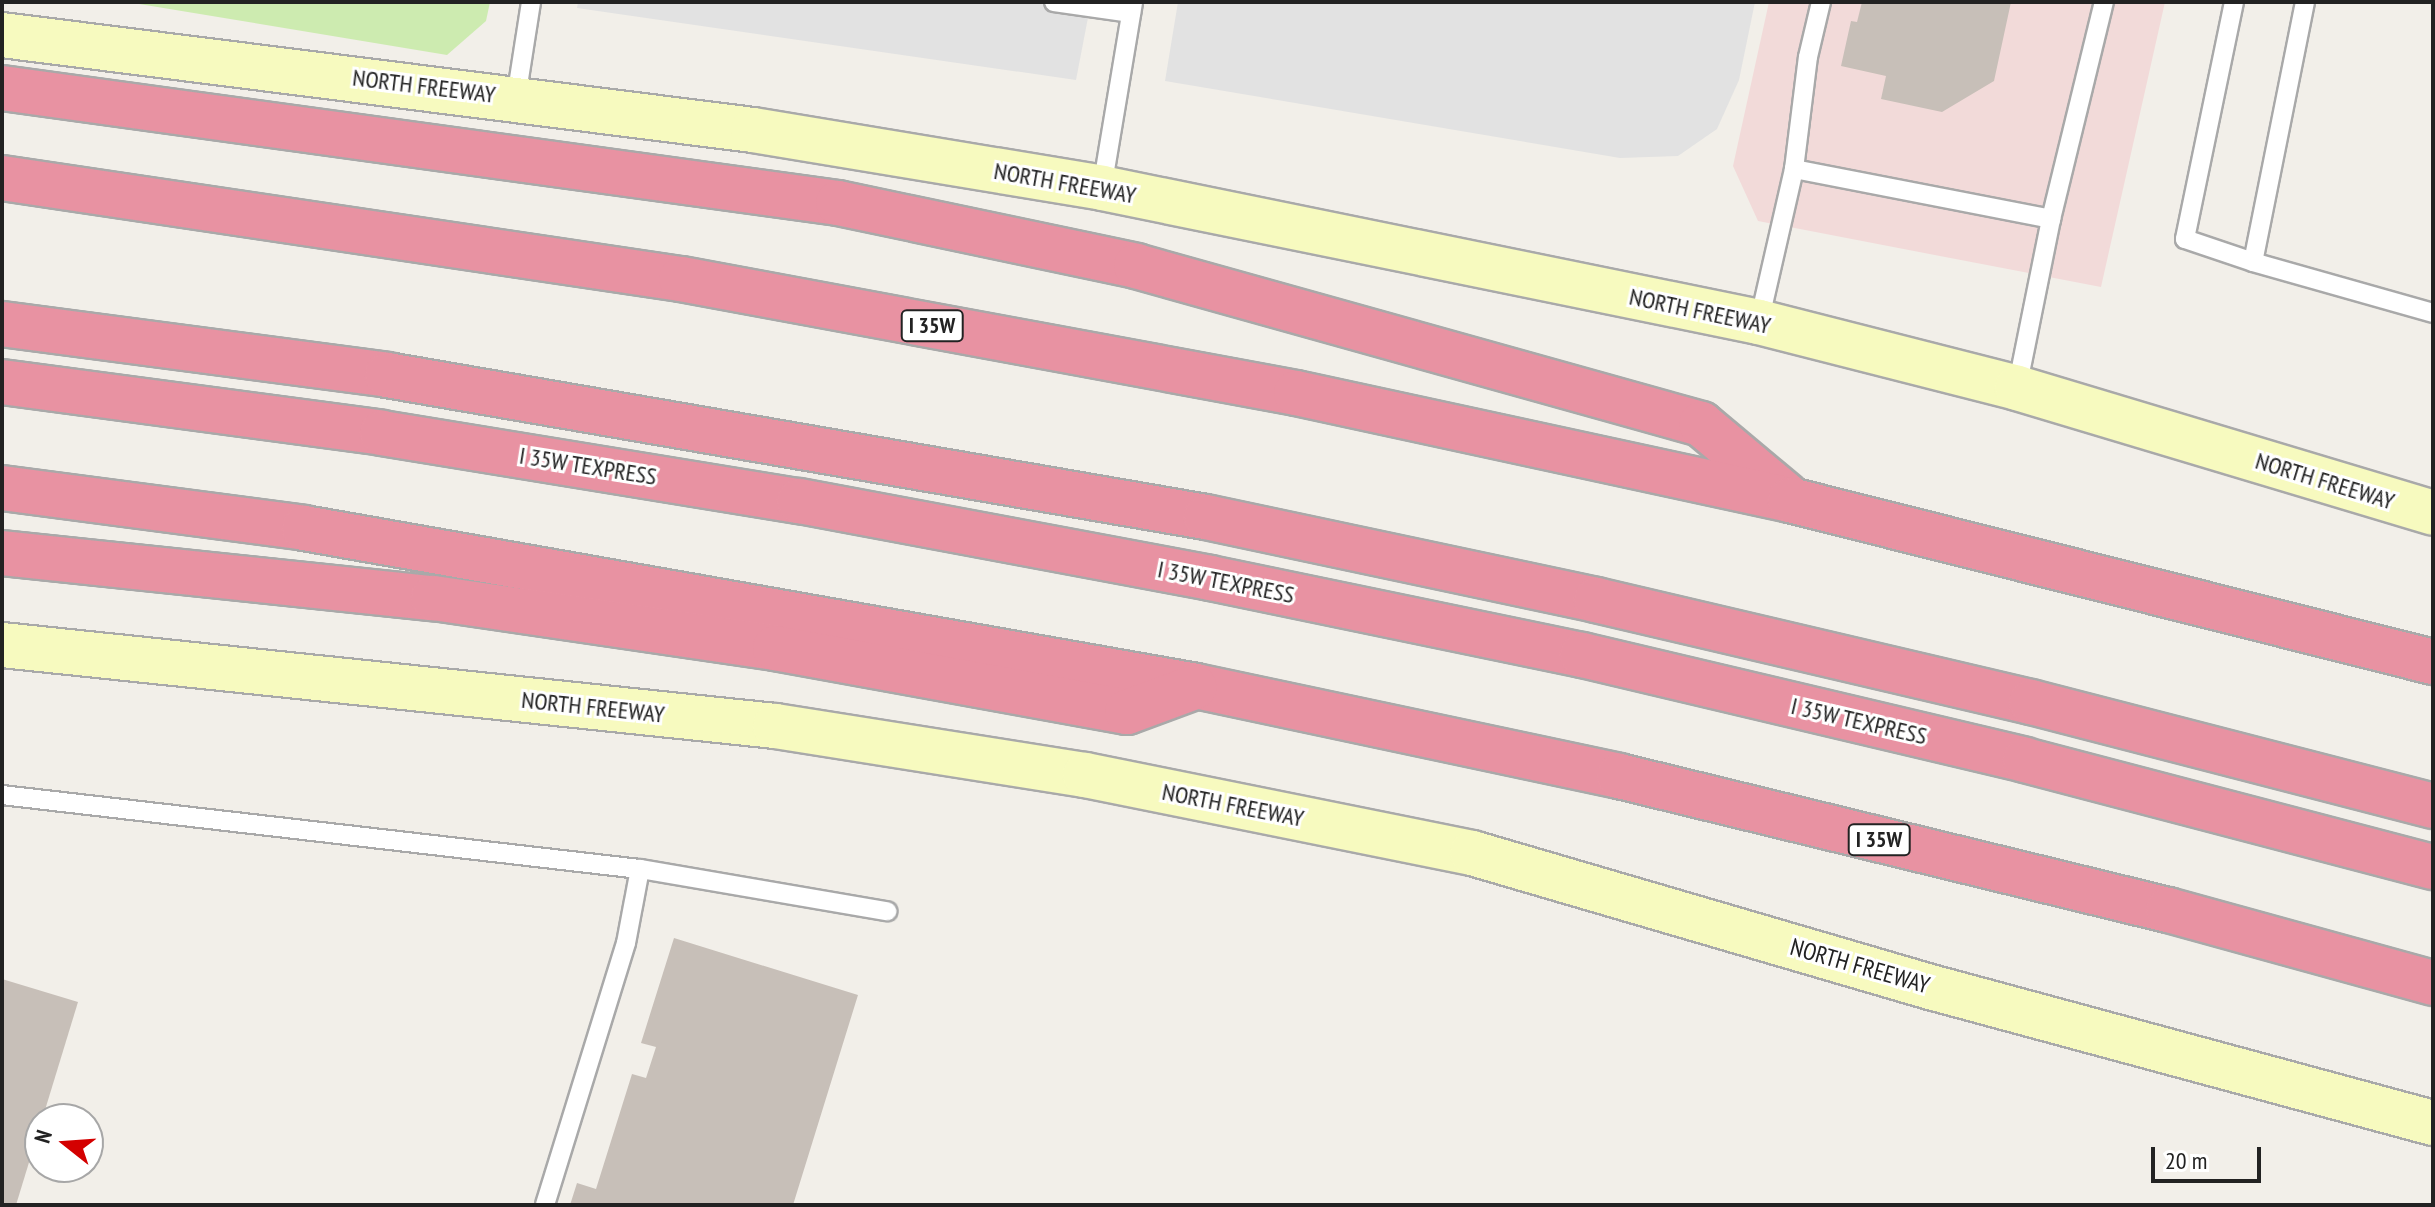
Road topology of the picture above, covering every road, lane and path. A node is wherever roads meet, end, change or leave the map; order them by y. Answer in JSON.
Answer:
{"nodes":[{"id":1,"x":531,"y":2,"type":"edge"},
{"id":2,"x":1054,"y":2,"type":"edge"},
{"id":3,"x":1821,"y":2,"type":"edge"},
{"id":4,"x":2104,"y":2,"type":"edge"},
{"id":5,"x":2234,"y":2,"type":"edge"},
{"id":6,"x":2305,"y":2,"type":"edge"},
{"id":7,"x":1132,"y":7,"type":"edge"},
{"id":8,"x":2,"y":35,"type":"edge"},
{"id":9,"x":2,"y":88,"type":"edge"},
{"id":10,"x":516,"y":98,"type":"junction"},
{"id":11,"x":1794,"y":169,"type":"junction"},
{"id":12,"x":2,"y":178,"type":"edge"},
{"id":13,"x":68,"y":186,"type":"junction"},
{"id":14,"x":1102,"y":188,"type":"junction"},
{"id":15,"x":2,"y":202,"type":"edge"},
{"id":16,"x":2051,"y":219,"type":"junction"},
{"id":17,"x":2253,"y":262,"type":"junction"},
{"id":18,"x":2433,"y":313,"type":"edge"},
{"id":19,"x":1759,"y":322,"type":"junction"},
{"id":20,"x":2,"y":324,"type":"edge"},
{"id":21,"x":2,"y":382,"type":"edge"},
{"id":22,"x":2017,"y":388,"type":"junction"},
{"id":23,"x":2,"y":488,"type":"edge"},
{"id":24,"x":1790,"y":500,"type":"junction"},
{"id":25,"x":2433,"y":513,"type":"edge"},
{"id":26,"x":2,"y":553,"type":"edge"},
{"id":27,"x":2,"y":645,"type":"edge"},
{"id":28,"x":2433,"y":662,"type":"edge"},
{"id":29,"x":1196,"y":686,"type":"junction"},
{"id":30,"x":2,"y":795,"type":"edge"},
{"id":31,"x":2433,"y":806,"type":"edge"},
{"id":32,"x":2433,"y":867,"type":"edge"},
{"id":33,"x":640,"y":869,"type":"junction"},
{"id":34,"x":887,"y":911,"type":"dead end"},
{"id":35,"x":2433,"y":983,"type":"edge"},
{"id":36,"x":2433,"y":1123,"type":"edge"},
{"id":37,"x":545,"y":1205,"type":"edge"}],
"edges":[{"from":1,"to":10,"type":"lane"},
{"from":2,"to":7,"type":"lane"},
{"from":3,"to":11,"type":"lane"},
{"from":4,"to":16,"type":"lane"},
{"from":5,"to":17,"type":"lane"},
{"from":6,"to":17,"type":"lane"},
{"from":7,"to":14,"type":"lane"},
{"from":8,"to":10,"type":"main road","name":"NORTH FREEWAY"},
{"from":9,"to":24,"type":"highway"},
{"from":10,"to":14,"type":"main road","name":"NORTH FREEWAY"},
{"from":11,"to":16,"type":"lane"},
{"from":11,"to":19,"type":"lane"},
{"from":12,"to":13,"type":"highway","number":"I 35W"},
{"from":13,"to":15,"type":"highway"},
{"from":13,"to":24,"type":"highway","number":"I 35W"},
{"from":14,"to":19,"type":"main road","name":"NORTH FREEWAY"},
{"from":16,"to":22,"type":"lane"},
{"from":17,"to":18,"type":"lane"},
{"from":19,"to":22,"type":"main road","name":"NORTH FREEWAY"},
{"from":20,"to":31,"type":"highway"},
{"from":21,"to":32,"type":"highway","name":"I 35W TEXPRESS"},
{"from":22,"to":25,"type":"main road","name":"NORTH FREEWAY"},
{"from":23,"to":29,"type":"highway","number":"I 35W"},
{"from":24,"to":28,"type":"highway","number":"I 35W"},
{"from":26,"to":29,"type":"highway"},
{"from":27,"to":36,"type":"main road","name":"NORTH FREEWAY"},
{"from":29,"to":35,"type":"highway","number":"I 35W"},
{"from":30,"to":33,"type":"lane"},
{"from":33,"to":34,"type":"lane"},
{"from":33,"to":37,"type":"lane"}]}
